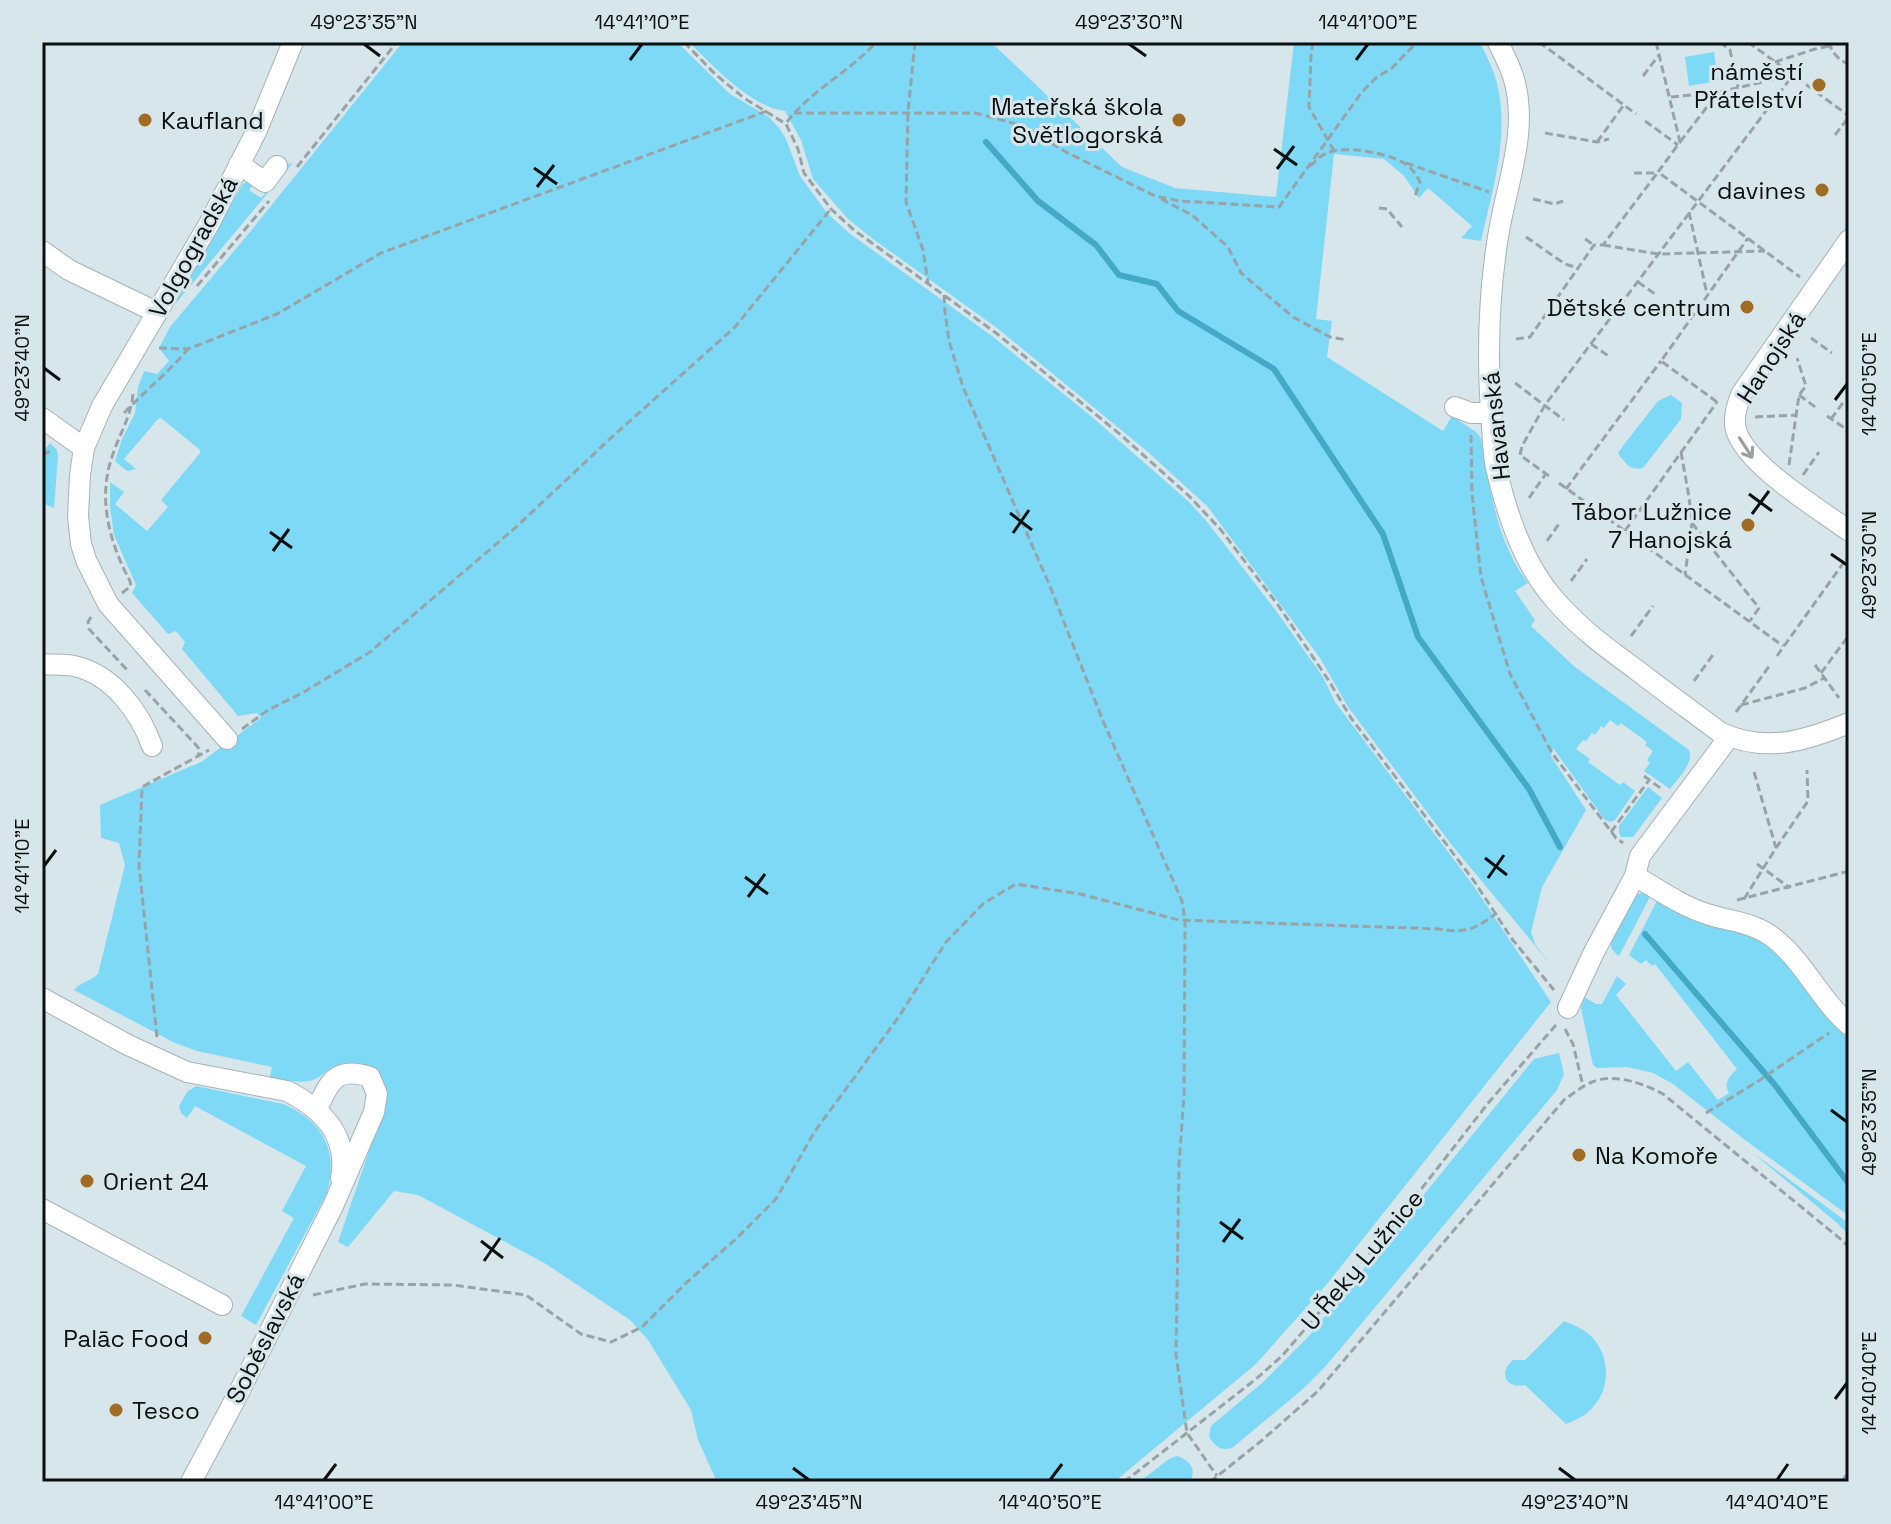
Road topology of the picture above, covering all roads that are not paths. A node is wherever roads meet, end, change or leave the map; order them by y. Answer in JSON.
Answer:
{"nodes":[{"id":1,"x":293,"y":42,"type":"edge"},
{"id":2,"x":1498,"y":42,"type":"edge"},
{"id":3,"x":239,"y":164,"type":"junction"},
{"id":4,"x":277,"y":166,"type":"dead end"},
{"id":5,"x":1849,"y":240,"type":"edge"},
{"id":6,"x":42,"y":251,"type":"edge"},
{"id":7,"x":156,"y":312,"type":"junction"},
{"id":8,"x":1455,"y":407,"type":"dead end"},
{"id":9,"x":1491,"y":413,"type":"junction"},
{"id":10,"x":42,"y":418,"type":"edge"},
{"id":11,"x":84,"y":448,"type":"junction"},
{"id":12,"x":1849,"y":531,"type":"edge"},
{"id":13,"x":42,"y":664,"type":"edge"},
{"id":14,"x":1849,"y":723,"type":"edge"},
{"id":15,"x":1729,"y":737,"type":"junction"},
{"id":16,"x":227,"y":739,"type":"road end"},
{"id":17,"x":152,"y":746,"type":"dead end"},
{"id":18,"x":1638,"y":866,"type":"junction"},
{"id":19,"x":42,"y":998,"type":"edge"},
{"id":20,"x":1565,"y":1014,"type":"road end"},
{"id":21,"x":1847,"y":1023,"type":"edge"},
{"id":22,"x":317,"y":1109,"type":"junction"},
{"id":23,"x":338,"y":1194,"type":"junction"},
{"id":24,"x":42,"y":1209,"type":"edge"},
{"id":25,"x":222,"y":1305,"type":"dead end"},
{"id":26,"x":191,"y":1482,"type":"edge"}],
"edges":[{"from":1,"to":3,"type":"street","name":"Volgogradská"},
{"from":2,"to":9,"type":"street","name":"Havanská"},
{"from":3,"to":4,"type":"street"},
{"from":3,"to":7,"type":"street","name":"Volgogradská"},
{"from":5,"to":12,"type":"street","name":"Hanojská","one_way":true},
{"from":6,"to":7,"type":"street"},
{"from":7,"to":11,"type":"street","name":"Volgogradská"},
{"from":8,"to":9,"type":"street"},
{"from":9,"to":15,"type":"street","name":"Havanská"},
{"from":10,"to":11,"type":"street"},
{"from":11,"to":16,"type":"street","name":"Volgogradská"},
{"from":13,"to":17,"type":"street"},
{"from":14,"to":15,"type":"street","name":"Havanská"},
{"from":15,"to":18,"type":"street"},
{"from":18,"to":20,"type":"street"},
{"from":18,"to":21,"type":"street"},
{"from":19,"to":22,"type":"street"},
{"from":22,"to":23,"type":"street"},
{"from":22,"to":23,"type":"street","name":"Soběslavská"},
{"from":23,"to":26,"type":"street","name":"Soběslavská"},
{"from":24,"to":25,"type":"street"}]}
